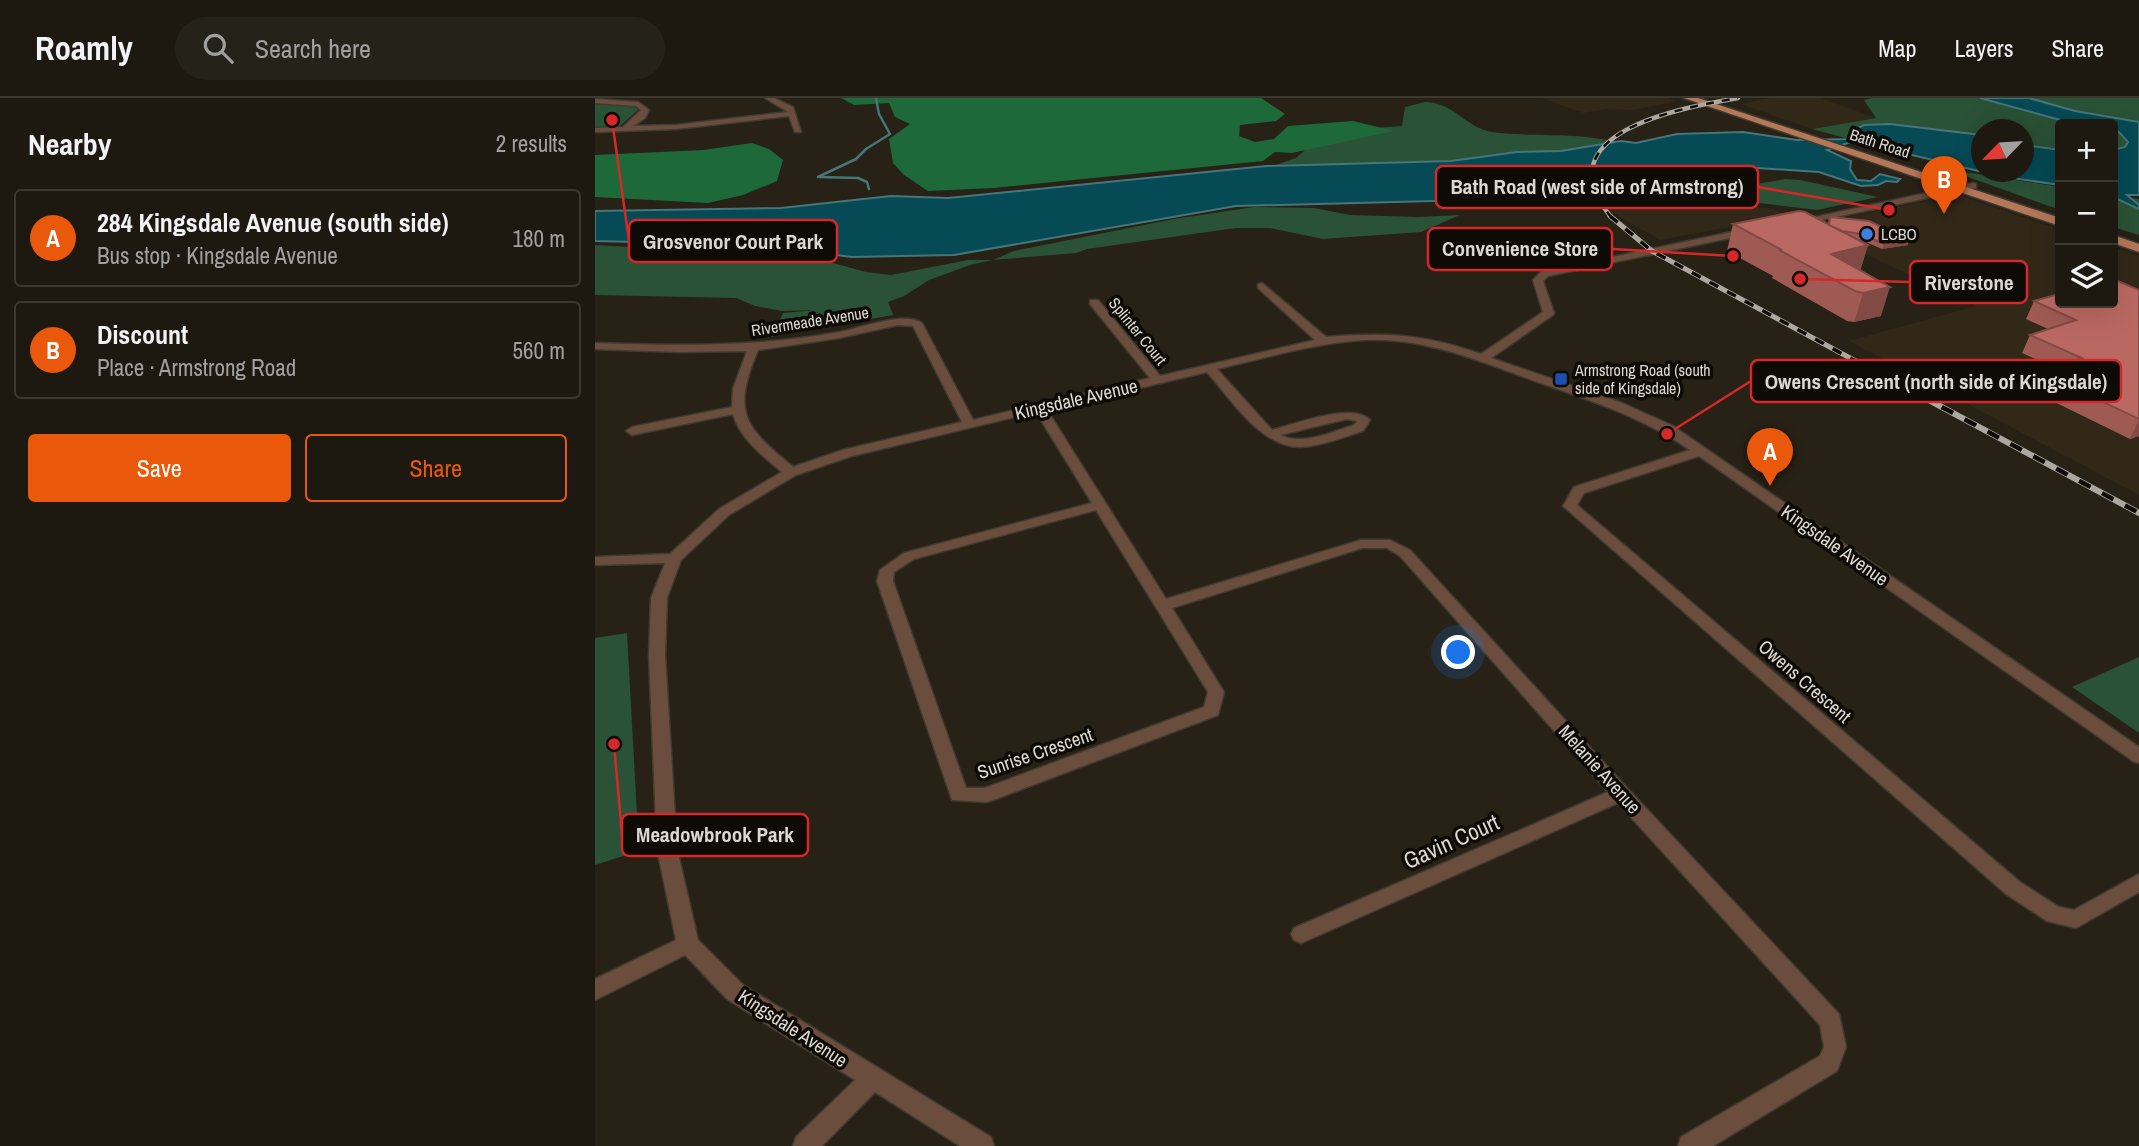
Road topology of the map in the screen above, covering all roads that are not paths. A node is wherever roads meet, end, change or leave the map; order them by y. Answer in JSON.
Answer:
{"nodes":[{"id":1,"x":769,"y":98,"type":"edge"},
{"id":2,"x":1689,"y":98,"type":"edge"},
{"id":3,"x":1708,"y":98,"type":"edge"},
{"id":4,"x":595,"y":101,"type":"edge"},
{"id":5,"x":791,"y":114,"type":"junction"},
{"id":6,"x":625,"y":129,"type":"junction"},
{"id":7,"x":595,"y":130,"type":"edge"},
{"id":8,"x":798,"y":130,"type":"dead end"},
{"id":9,"x":1806,"y":134,"type":"junction"},
{"id":10,"x":1968,"y":187,"type":"junction"},
{"id":11,"x":2055,"y":213,"type":"edge"},
{"id":12,"x":2055,"y":220,"type":"edge"},
{"id":13,"x":1790,"y":223,"type":"edge"},
{"id":14,"x":1765,"y":229,"type":"edge"},
{"id":15,"x":2118,"y":233,"type":"edge"},
{"id":16,"x":2139,"y":240,"type":"edge"},
{"id":17,"x":2118,"y":241,"type":"edge"},
{"id":18,"x":2139,"y":248,"type":"edge"},
{"id":19,"x":1262,"y":286,"type":"dead end"},
{"id":20,"x":1094,"y":303,"type":"dead end"},
{"id":21,"x":1323,"y":341,"type":"junction"},
{"id":22,"x":595,"y":346,"type":"edge"},
{"id":23,"x":754,"y":347,"type":"junction"},
{"id":24,"x":1485,"y":357,"type":"junction"},
{"id":25,"x":1210,"y":368,"type":"junction"},
{"id":26,"x":1157,"y":380,"type":"junction"},
{"id":27,"x":1040,"y":408,"type":"junction"},
{"id":28,"x":736,"y":410,"type":"junction"},
{"id":29,"x":969,"y":423,"type":"junction"},
{"id":30,"x":632,"y":431,"type":"dead end"},
{"id":31,"x":1269,"y":434,"type":"junction"},
{"id":32,"x":1700,"y":451,"type":"junction"},
{"id":33,"x":791,"y":472,"type":"junction"},
{"id":34,"x":1099,"y":505,"type":"junction"},
{"id":35,"x":674,"y":558,"type":"junction"},
{"id":36,"x":595,"y":561,"type":"edge"},
{"id":37,"x":1161,"y":606,"type":"junction"},
{"id":38,"x":2139,"y":756,"type":"edge"},
{"id":39,"x":1621,"y":794,"type":"junction"},
{"id":40,"x":2139,"y":882,"type":"edge"},
{"id":41,"x":1301,"y":934,"type":"dead end"},
{"id":42,"x":688,"y":944,"type":"junction"},
{"id":43,"x":595,"y":990,"type":"edge"},
{"id":44,"x":872,"y":1079,"type":"junction"},
{"id":45,"x":805,"y":1146,"type":"edge"},
{"id":46,"x":982,"y":1146,"type":"edge"},
{"id":47,"x":1690,"y":1146,"type":"edge"}],
"edges":[{"from":1,"to":5,"type":"street"},
{"from":2,"to":9,"type":"main road","name":"Bath Road"},
{"from":3,"to":9,"type":"main road","name":"Bath Road"},
{"from":4,"to":6,"type":"street"},
{"from":5,"to":6,"type":"street"},
{"from":5,"to":8,"type":"street"},
{"from":6,"to":7,"type":"street"},
{"from":9,"to":10,"type":"main road","name":"Bath Road"},
{"from":10,"to":11,"type":"main road","name":"Bath Road"},
{"from":10,"to":12,"type":"main road","name":"Bath Road"},
{"from":10,"to":13,"type":"street"},
{"from":14,"to":24,"type":"street"},
{"from":15,"to":16,"type":"main road"},
{"from":17,"to":18,"type":"main road"},
{"from":19,"to":21,"type":"street"},
{"from":20,"to":26,"type":"street","name":"Splinter Court"},
{"from":21,"to":24,"type":"street","name":"Kingsdale Avenue"},
{"from":21,"to":25,"type":"street","name":"Kingsdale Avenue"},
{"from":22,"to":23,"type":"street","name":"Rivermeade Avenue"},
{"from":23,"to":28,"type":"street"},
{"from":23,"to":29,"type":"street","name":"Rivermeade Avenue"},
{"from":24,"to":32,"type":"street","name":"Kingsdale Avenue"},
{"from":25,"to":26,"type":"street","name":"Kingsdale Avenue"},
{"from":25,"to":31,"type":"street"},
{"from":26,"to":27,"type":"street","name":"Kingsdale Avenue"},
{"from":27,"to":29,"type":"street","name":"Kingsdale Avenue"},
{"from":27,"to":34,"type":"street","name":"Sunrise Crescent"},
{"from":28,"to":30,"type":"street"},
{"from":28,"to":33,"type":"street"},
{"from":29,"to":33,"type":"street","name":"Kingsdale Avenue"},
{"from":31,"to":31,"type":"street"},
{"from":32,"to":38,"type":"street","name":"Kingsdale Avenue"},
{"from":32,"to":40,"type":"street","name":"Owens Crescent"},
{"from":33,"to":35,"type":"street","name":"Kingsdale Avenue"},
{"from":34,"to":37,"type":"street","name":"Sunrise Crescent"},
{"from":34,"to":37,"type":"street","name":"Sunrise Crescent"},
{"from":35,"to":36,"type":"street"},
{"from":35,"to":42,"type":"street","name":"Kingsdale Avenue"},
{"from":37,"to":39,"type":"street","name":"Melanie Avenue"},
{"from":39,"to":41,"type":"street","name":"Gavin Court"},
{"from":39,"to":47,"type":"street","name":"Melanie Avenue"},
{"from":42,"to":43,"type":"street"},
{"from":42,"to":44,"type":"street","name":"Kingsdale Avenue"},
{"from":44,"to":45,"type":"street"},
{"from":44,"to":46,"type":"street","name":"Kingsdale Avenue"}]}
